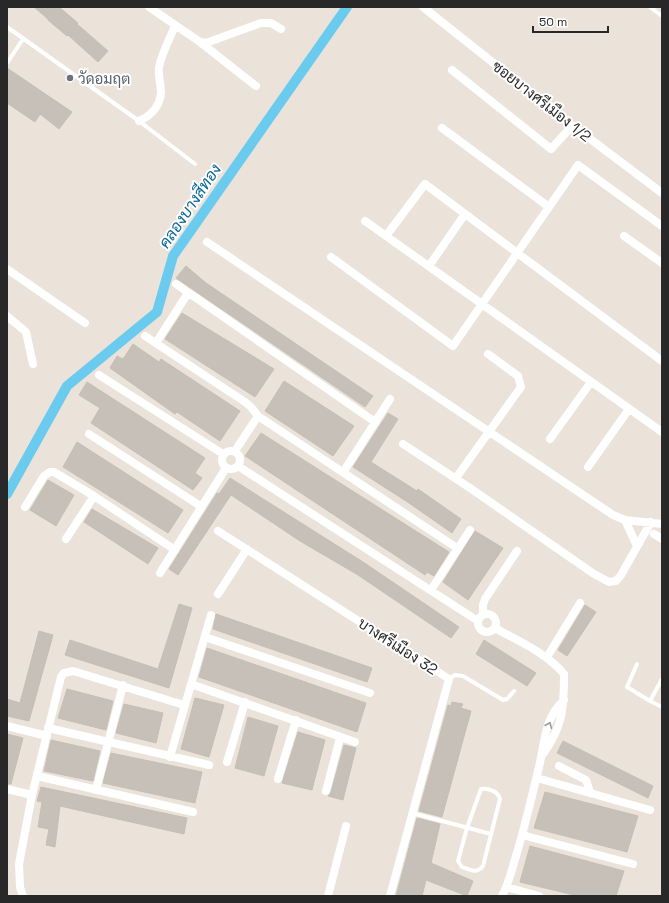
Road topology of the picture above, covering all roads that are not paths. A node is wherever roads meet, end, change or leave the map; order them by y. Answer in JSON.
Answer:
{"nodes":[{"id":1,"x":149,"y":7,"type":"edge"},
{"id":2,"x":422,"y":7,"type":"edge"},
{"id":3,"x":650,"y":7,"type":"edge"},
{"id":4,"x":662,"y":16,"type":"edge"},
{"id":5,"x":175,"y":26,"type":"junction"},
{"id":6,"x":7,"y":27,"type":"edge"},
{"id":7,"x":281,"y":29,"type":"dead end"},
{"id":8,"x":24,"y":39,"type":"junction"},
{"id":9,"x":200,"y":42,"type":"junction"},
{"id":10,"x":7,"y":63,"type":"edge"},
{"id":11,"x":452,"y":70,"type":"dead end"},
{"id":12,"x":256,"y":86,"type":"dead end"},
{"id":13,"x":139,"y":121,"type":"junction"},
{"id":14,"x":572,"y":126,"type":"junction"},
{"id":15,"x":442,"y":128,"type":"dead end"},
{"id":16,"x":195,"y":164,"type":"dead end"},
{"id":17,"x":662,"y":193,"type":"edge"},
{"id":18,"x":549,"y":207,"type":"junction"},
{"id":19,"x":465,"y":214,"type":"junction"},
{"id":20,"x":365,"y":221,"type":"dead end"},
{"id":21,"x":662,"y":226,"type":"edge"},
{"id":22,"x":386,"y":236,"type":"junction"},
{"id":23,"x":624,"y":236,"type":"dead end"},
{"id":24,"x":207,"y":242,"type":"dead end"},
{"id":25,"x":517,"y":253,"type":"junction"},
{"id":26,"x":331,"y":257,"type":"dead end"},
{"id":27,"x":662,"y":263,"type":"edge"},
{"id":28,"x":429,"y":266,"type":"junction"},
{"id":29,"x":7,"y":269,"type":"edge"},
{"id":30,"x":176,"y":284,"type":"dead end"},
{"id":31,"x":188,"y":293,"type":"junction"},
{"id":32,"x":481,"y":304,"type":"junction"},
{"id":33,"x":7,"y":316,"type":"edge"},
{"id":34,"x":84,"y":323,"type":"dead end"},
{"id":35,"x":145,"y":336,"type":"dead end"},
{"id":36,"x":156,"y":343,"type":"junction"},
{"id":37,"x":488,"y":354,"type":"dead end"},
{"id":38,"x":662,"y":361,"type":"edge"},
{"id":39,"x":33,"y":364,"type":"dead end"},
{"id":40,"x":99,"y":375,"type":"dead end"},
{"id":41,"x":591,"y":382,"type":"junction"},
{"id":42,"x":390,"y":399,"type":"dead end"},
{"id":43,"x":629,"y":409,"type":"junction"},
{"id":44,"x":258,"y":416,"type":"junction"},
{"id":45,"x":375,"y":422,"type":"junction"},
{"id":46,"x":489,"y":431,"type":"junction"},
{"id":47,"x":662,"y":432,"type":"edge"},
{"id":48,"x":89,"y":434,"type":"dead end"},
{"id":49,"x":550,"y":439,"type":"dead end"},
{"id":50,"x":403,"y":444,"type":"dead end"},
{"id":51,"x":235,"y":452,"type":"junction"},
{"id":52,"x":223,"y":454,"type":"junction"},
{"id":53,"x":238,"y":466,"type":"junction"},
{"id":54,"x":588,"y":467,"type":"dead end"},
{"id":55,"x":226,"y":468,"type":"junction"},
{"id":56,"x":344,"y":471,"type":"junction"},
{"id":57,"x":456,"y":478,"type":"junction"},
{"id":58,"x":94,"y":496,"type":"junction"},
{"id":59,"x":26,"y":507,"type":"dead end"},
{"id":60,"x":202,"y":507,"type":"junction"},
{"id":61,"x":625,"y":520,"type":"junction"},
{"id":62,"x":651,"y":522,"type":"junction"},
{"id":63,"x":662,"y":524,"type":"edge"},
{"id":64,"x":470,"y":530,"type":"dead end"},
{"id":65,"x":218,"y":531,"type":"dead end"},
{"id":66,"x":654,"y":534,"type":"dead end"},
{"id":67,"x":66,"y":539,"type":"dead end"},
{"id":68,"x":662,"y":539,"type":"edge"},
{"id":69,"x":637,"y":546,"type":"junction"},
{"id":70,"x":457,"y":548,"type":"junction"},
{"id":71,"x":247,"y":549,"type":"junction"},
{"id":72,"x":175,"y":550,"type":"junction"},
{"id":73,"x":517,"y":551,"type":"dead end"},
{"id":74,"x":160,"y":573,"type":"dead end"},
{"id":75,"x":432,"y":590,"type":"junction"},
{"id":76,"x":218,"y":594,"type":"dead end"},
{"id":77,"x":580,"y":603,"type":"dead end"},
{"id":78,"x":210,"y":615,"type":"dead end"},
{"id":79,"x":480,"y":618,"type":"junction"},
{"id":80,"x":495,"y":628,"type":"junction"},
{"id":81,"x":204,"y":637,"type":"junction"},
{"id":82,"x":547,"y":657,"type":"junction"},
{"id":83,"x":637,"y":664,"type":"dead end"},
{"id":84,"x":449,"y":679,"type":"junction"},
{"id":85,"x":662,"y":679,"type":"edge"},
{"id":86,"x":191,"y":684,"type":"junction"},
{"id":87,"x":123,"y":686,"type":"junction"},
{"id":88,"x":514,"y":691,"type":"dead end"},
{"id":89,"x":370,"y":693,"type":"dead end"},
{"id":90,"x":650,"y":701,"type":"junction"},
{"id":91,"x":245,"y":702,"type":"junction"},
{"id":92,"x":184,"y":705,"type":"junction"},
{"id":93,"x":662,"y":707,"type":"edge"},
{"id":94,"x":296,"y":720,"type":"junction"},
{"id":95,"x":7,"y":726,"type":"edge"},
{"id":96,"x":47,"y":732,"type":"junction"},
{"id":97,"x":340,"y":738,"type":"junction"},
{"id":98,"x":108,"y":742,"type":"junction"},
{"id":99,"x":355,"y":742,"type":"dead end"},
{"id":100,"x":170,"y":757,"type":"junction"},
{"id":101,"x":227,"y":762,"type":"dead end"},
{"id":102,"x":209,"y":765,"type":"dead end"},
{"id":103,"x":559,"y":766,"type":"dead end"},
{"id":104,"x":37,"y":776,"type":"junction"},
{"id":105,"x":537,"y":778,"type":"junction"},
{"id":106,"x":278,"y":779,"type":"dead end"},
{"id":107,"x":7,"y":789,"type":"edge"},
{"id":108,"x":96,"y":790,"type":"junction"},
{"id":109,"x":326,"y":792,"type":"dead end"},
{"id":110,"x":590,"y":792,"type":"junction"},
{"id":111,"x":32,"y":795,"type":"junction"},
{"id":112,"x":650,"y":810,"type":"dead end"},
{"id":113,"x":193,"y":812,"type":"dead end"},
{"id":114,"x":412,"y":813,"type":"junction"},
{"id":115,"x":346,"y":826,"type":"dead end"},
{"id":116,"x":467,"y":828,"type":"junction"},
{"id":117,"x":491,"y":834,"type":"junction"},
{"id":118,"x":522,"y":835,"type":"junction"},
{"id":119,"x":634,"y":864,"type":"dead end"},
{"id":120,"x":20,"y":887,"type":"junction"},
{"id":121,"x":506,"y":887,"type":"junction"},
{"id":122,"x":16,"y":896,"type":"edge"},
{"id":123,"x":23,"y":896,"type":"edge"},
{"id":124,"x":328,"y":896,"type":"edge"},
{"id":125,"x":390,"y":896,"type":"edge"},
{"id":126,"x":502,"y":896,"type":"edge"},
{"id":127,"x":539,"y":896,"type":"edge"}],
"edges":[{"from":1,"to":5,"type":"street"},
{"from":2,"to":14,"type":"street","name":"ซอยบางศรีเมือง 1/2"},
{"from":3,"to":4,"type":"lane"},
{"from":5,"to":9,"type":"street"},
{"from":5,"to":13,"type":"street"},
{"from":6,"to":8,"type":"lane"},
{"from":7,"to":9,"type":"street"},
{"from":8,"to":10,"type":"lane"},
{"from":8,"to":13,"type":"lane"},
{"from":9,"to":12,"type":"street"},
{"from":11,"to":14,"type":"street"},
{"from":13,"to":16,"type":"lane"},
{"from":14,"to":17,"type":"street","name":"ซอยบางศรีเมือง 1/2"},
{"from":15,"to":18,"type":"street"},
{"from":18,"to":21,"type":"street"},
{"from":18,"to":25,"type":"street"},
{"from":19,"to":22,"type":"street"},
{"from":19,"to":25,"type":"street"},
{"from":19,"to":28,"type":"street"},
{"from":20,"to":22,"type":"street"},
{"from":22,"to":28,"type":"street"},
{"from":23,"to":27,"type":"street"},
{"from":24,"to":46,"type":"street"},
{"from":25,"to":32,"type":"street"},
{"from":25,"to":38,"type":"street"},
{"from":26,"to":32,"type":"street"},
{"from":28,"to":32,"type":"street"},
{"from":29,"to":34,"type":"street"},
{"from":30,"to":31,"type":"street"},
{"from":31,"to":36,"type":"street"},
{"from":31,"to":45,"type":"street"},
{"from":32,"to":41,"type":"street"},
{"from":33,"to":39,"type":"street"},
{"from":35,"to":36,"type":"street"},
{"from":36,"to":44,"type":"street"},
{"from":37,"to":46,"type":"street"},
{"from":40,"to":52,"type":"street"},
{"from":41,"to":43,"type":"street"},
{"from":41,"to":49,"type":"street"},
{"from":42,"to":45,"type":"street"},
{"from":43,"to":47,"type":"street"},
{"from":43,"to":54,"type":"street"},
{"from":44,"to":51,"type":"street"},
{"from":44,"to":56,"type":"street"},
{"from":45,"to":56,"type":"street"},
{"from":46,"to":57,"type":"street"},
{"from":46,"to":61,"type":"street"},
{"from":48,"to":60,"type":"street"},
{"from":50,"to":57,"type":"street"},
{"from":51,"to":52,"type":"street"},
{"from":51,"to":53,"type":"street"},
{"from":52,"to":55,"type":"street"},
{"from":53,"to":55,"type":"street"},
{"from":53,"to":75,"type":"street"},
{"from":55,"to":60,"type":"street"},
{"from":56,"to":70,"type":"street"},
{"from":57,"to":69,"type":"street"},
{"from":58,"to":59,"type":"street"},
{"from":58,"to":67,"type":"street"},
{"from":58,"to":72,"type":"street"},
{"from":60,"to":72,"type":"street"},
{"from":61,"to":62,"type":"street"},
{"from":61,"to":69,"type":"street"},
{"from":62,"to":63,"type":"street"},
{"from":62,"to":69,"type":"street"},
{"from":64,"to":70,"type":"street"},
{"from":65,"to":71,"type":"street","name":"บางศรีเมือง 32"},
{"from":66,"to":68,"type":"street"},
{"from":70,"to":75,"type":"street"},
{"from":71,"to":76,"type":"street"},
{"from":71,"to":84,"type":"street","name":"บางศรีเมือง 32"},
{"from":72,"to":74,"type":"street"},
{"from":73,"to":79,"type":"street"},
{"from":75,"to":79,"type":"street"},
{"from":77,"to":82,"type":"street"},
{"from":78,"to":81,"type":"street"},
{"from":79,"to":80,"type":"street"},
{"from":79,"to":80,"type":"street"},
{"from":80,"to":82,"type":"street"},
{"from":81,"to":86,"type":"street"},
{"from":81,"to":89,"type":"street"},
{"from":82,"to":105,"type":"street"},
{"from":83,"to":90,"type":"lane"},
{"from":84,"to":88,"type":"lane"},
{"from":84,"to":114,"type":"street","name":"บางศรีเมือง 32"},
{"from":85,"to":90,"type":"lane"},
{"from":86,"to":91,"type":"street"},
{"from":86,"to":92,"type":"street"},
{"from":87,"to":92,"type":"street"},
{"from":87,"to":96,"type":"street"},
{"from":87,"to":98,"type":"street"},
{"from":90,"to":93,"type":"lane"},
{"from":91,"to":94,"type":"street"},
{"from":91,"to":101,"type":"street"},
{"from":92,"to":100,"type":"street"},
{"from":94,"to":97,"type":"street"},
{"from":94,"to":106,"type":"street"},
{"from":95,"to":96,"type":"street"},
{"from":96,"to":98,"type":"street"},
{"from":96,"to":104,"type":"street"},
{"from":97,"to":99,"type":"street"},
{"from":97,"to":109,"type":"street"},
{"from":98,"to":100,"type":"street"},
{"from":98,"to":108,"type":"street"},
{"from":100,"to":102,"type":"street"},
{"from":103,"to":110,"type":"street"},
{"from":104,"to":108,"type":"street"},
{"from":104,"to":111,"type":"street"},
{"from":105,"to":110,"type":"street"},
{"from":105,"to":118,"type":"street"},
{"from":107,"to":111,"type":"street"},
{"from":108,"to":113,"type":"street"},
{"from":110,"to":112,"type":"street"},
{"from":111,"to":120,"type":"street"},
{"from":114,"to":116,"type":"lane"},
{"from":114,"to":125,"type":"street","name":"บางศรีเมือง 32"},
{"from":115,"to":124,"type":"street"},
{"from":116,"to":117,"type":"lane"},
{"from":116,"to":117,"type":"lane"},
{"from":116,"to":117,"type":"lane"},
{"from":118,"to":119,"type":"street"},
{"from":118,"to":121,"type":"street"},
{"from":120,"to":122,"type":"street"},
{"from":120,"to":123,"type":"street"},
{"from":121,"to":126,"type":"street"},
{"from":121,"to":127,"type":"street"}]}
